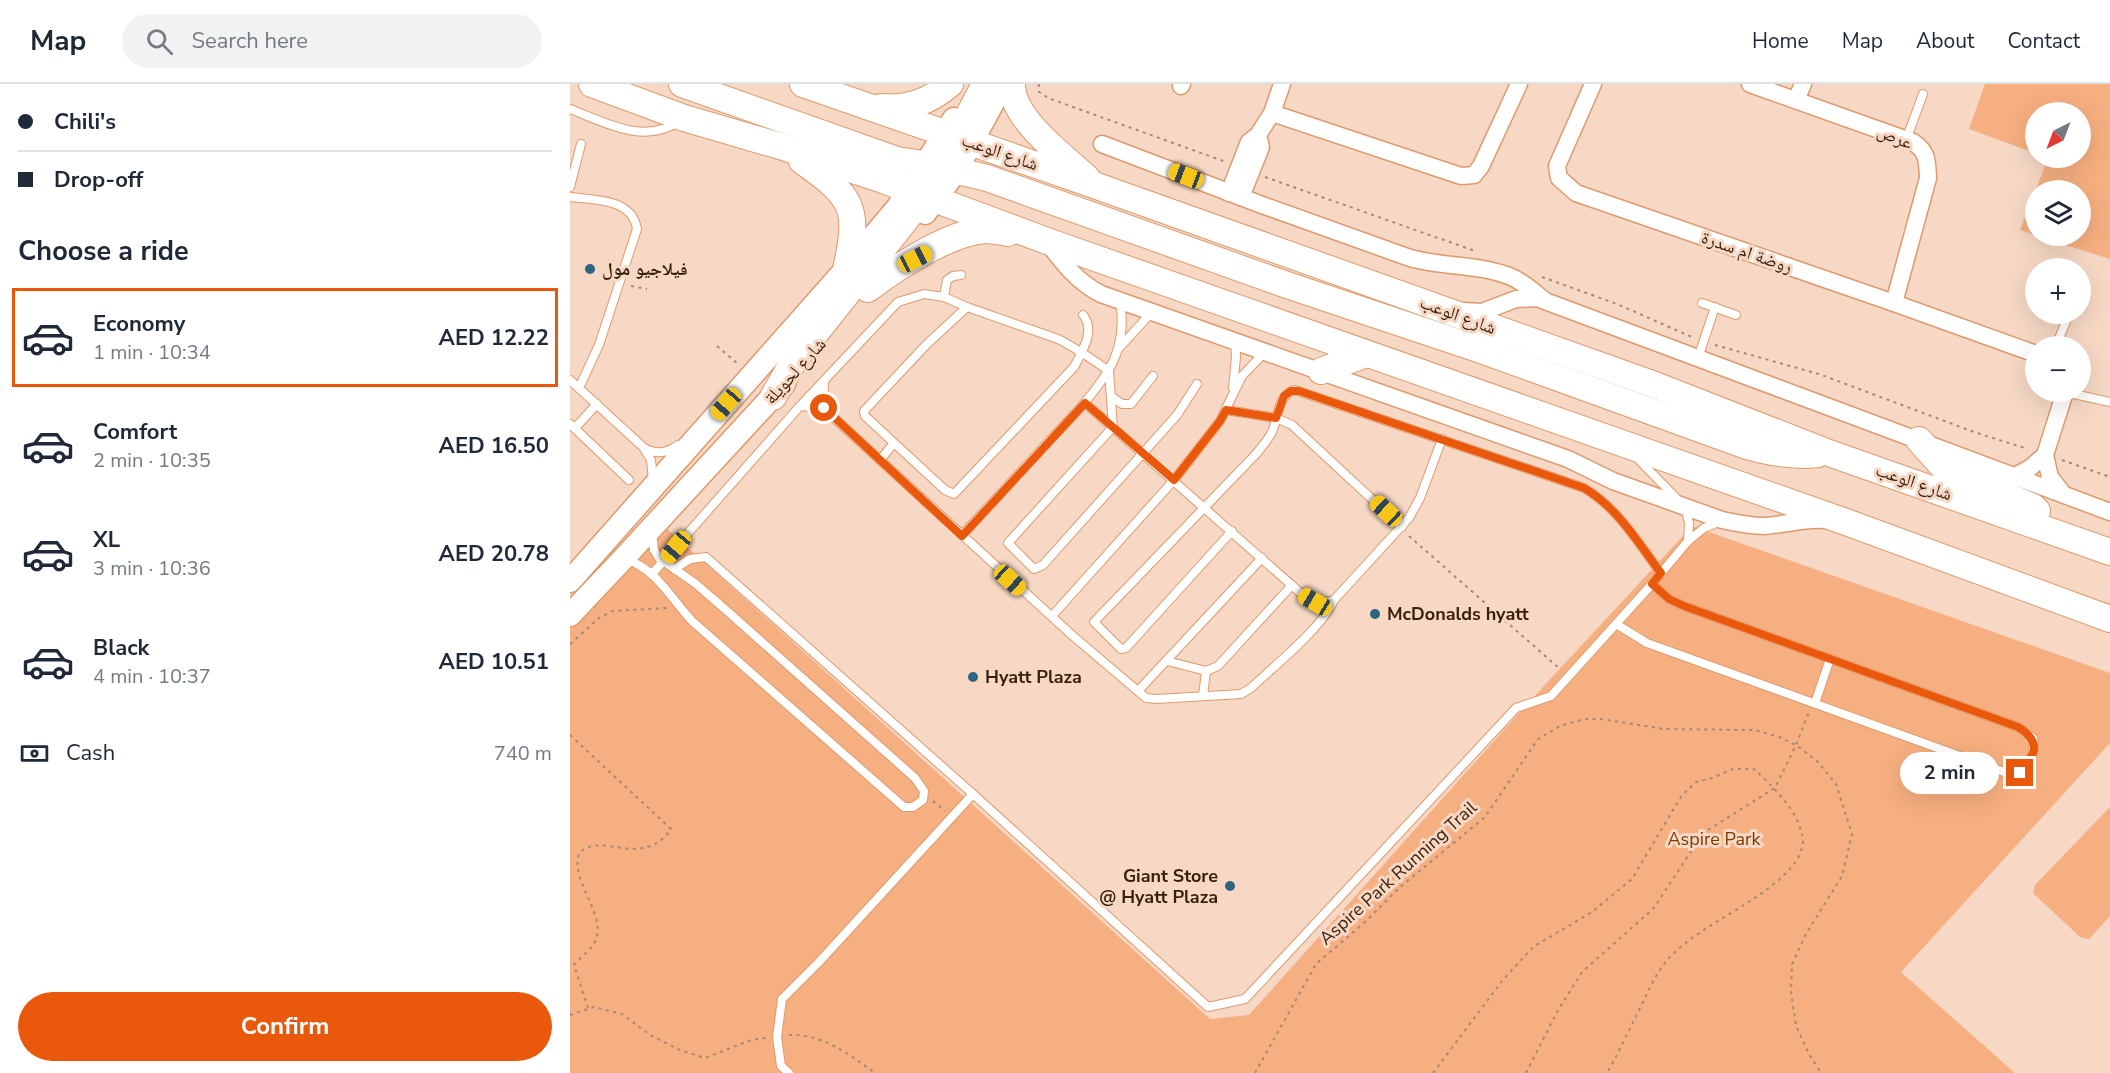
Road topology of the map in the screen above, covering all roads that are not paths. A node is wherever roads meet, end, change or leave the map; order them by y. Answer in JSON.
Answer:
{"nodes":[{"id":1,"x":592,"y":84,"type":"edge"},
{"id":2,"x":682,"y":84,"type":"edge"},
{"id":3,"x":726,"y":84,"type":"edge"},
{"id":4,"x":803,"y":84,"type":"edge"},
{"id":5,"x":950,"y":84,"type":"edge"},
{"id":6,"x":974,"y":84,"type":"edge"},
{"id":7,"x":985,"y":84,"type":"edge"},
{"id":8,"x":1003,"y":84,"type":"edge"},
{"id":9,"x":1012,"y":84,"type":"edge"},
{"id":10,"x":1282,"y":84,"type":"edge"},
{"id":11,"x":1593,"y":84,"type":"edge"},
{"id":12,"x":1750,"y":84,"type":"edge"},
{"id":13,"x":1803,"y":84,"type":"edge"},
{"id":14,"x":1515,"y":85,"type":"edge"},
{"id":15,"x":1923,"y":94,"type":"dead end"},
{"id":16,"x":1796,"y":100,"type":"junction"},
{"id":17,"x":863,"y":105,"type":"junction"},
{"id":18,"x":570,"y":109,"type":"edge"},
{"id":19,"x":1272,"y":113,"type":"junction"},
{"id":20,"x":684,"y":118,"type":"junction"},
{"id":21,"x":958,"y":138,"type":"junction"},
{"id":22,"x":1906,"y":140,"type":"junction"},
{"id":23,"x":580,"y":144,"type":"dead end"},
{"id":24,"x":1102,"y":144,"type":"dead end"},
{"id":25,"x":780,"y":146,"type":"junction"},
{"id":26,"x":941,"y":167,"type":"junction"},
{"id":27,"x":1094,"y":185,"type":"junction"},
{"id":28,"x":570,"y":187,"type":"edge"},
{"id":29,"x":923,"y":194,"type":"junction"},
{"id":30,"x":1235,"y":195,"type":"junction"},
{"id":31,"x":570,"y":197,"type":"edge"},
{"id":32,"x":999,"y":222,"type":"junction"},
{"id":33,"x":1047,"y":241,"type":"junction"},
{"id":34,"x":846,"y":269,"type":"junction"},
{"id":35,"x":1489,"y":271,"type":"junction"},
{"id":36,"x":961,"y":275,"type":"dead end"},
{"id":37,"x":868,"y":290,"type":"junction"},
{"id":38,"x":944,"y":297,"type":"junction"},
{"id":39,"x":1120,"y":301,"type":"junction"},
{"id":40,"x":1547,"y":302,"type":"junction"},
{"id":41,"x":1506,"y":303,"type":"junction"},
{"id":42,"x":1702,"y":303,"type":"dead end"},
{"id":43,"x":1894,"y":303,"type":"junction"},
{"id":44,"x":967,"y":307,"type":"junction"},
{"id":45,"x":1715,"y":307,"type":"junction"},
{"id":46,"x":1444,"y":310,"type":"junction"},
{"id":47,"x":1152,"y":312,"type":"junction"},
{"id":48,"x":1083,"y":315,"type":"dead end"},
{"id":49,"x":1736,"y":315,"type":"dead end"},
{"id":50,"x":1234,"y":340,"type":"junction"},
{"id":51,"x":1481,"y":350,"type":"junction"},
{"id":52,"x":1700,"y":350,"type":"junction"},
{"id":53,"x":2025,"y":350,"type":"edge"},
{"id":54,"x":1266,"y":351,"type":"junction"},
{"id":55,"x":1082,"y":352,"type":"junction"},
{"id":56,"x":1117,"y":352,"type":"junction"},
{"id":57,"x":1366,"y":354,"type":"junction"},
{"id":58,"x":1321,"y":370,"type":"junction"},
{"id":59,"x":1108,"y":371,"type":"junction"},
{"id":60,"x":1153,"y":376,"type":"dead end"},
{"id":61,"x":570,"y":380,"type":"edge"},
{"id":62,"x":824,"y":382,"type":"junction"},
{"id":63,"x":1197,"y":384,"type":"dead end"},
{"id":64,"x":579,"y":388,"type":"junction"},
{"id":65,"x":1232,"y":394,"type":"junction"},
{"id":66,"x":773,"y":397,"type":"junction"},
{"id":67,"x":1112,"y":397,"type":"junction"},
{"id":68,"x":2091,"y":398,"type":"edge"},
{"id":69,"x":2062,"y":402,"type":"edge"},
{"id":70,"x":2110,"y":402,"type":"edge"},
{"id":71,"x":1085,"y":403,"type":"junction"},
{"id":72,"x":597,"y":404,"type":"junction"},
{"id":73,"x":800,"y":406,"type":"junction"},
{"id":74,"x":824,"y":408,"type":"junction"},
{"id":75,"x":1226,"y":410,"type":"junction"},
{"id":76,"x":1276,"y":418,"type":"junction"},
{"id":77,"x":573,"y":426,"type":"edge"},
{"id":78,"x":1113,"y":427,"type":"junction"},
{"id":79,"x":702,"y":432,"type":"junction"},
{"id":80,"x":1442,"y":439,"type":"junction"},
{"id":81,"x":1919,"y":440,"type":"junction"},
{"id":82,"x":1618,"y":442,"type":"junction"},
{"id":83,"x":894,"y":443,"type":"junction"},
{"id":84,"x":643,"y":447,"type":"junction"},
{"id":85,"x":1143,"y":453,"type":"junction"},
{"id":86,"x":1829,"y":453,"type":"junction"},
{"id":87,"x":2045,"y":455,"type":"junction"},
{"id":88,"x":880,"y":460,"type":"junction"},
{"id":89,"x":2013,"y":477,"type":"junction"},
{"id":90,"x":629,"y":480,"type":"dead end"},
{"id":91,"x":1174,"y":480,"type":"junction"},
{"id":92,"x":651,"y":490,"type":"junction"},
{"id":93,"x":2064,"y":495,"type":"junction"},
{"id":94,"x":1204,"y":507,"type":"junction"},
{"id":95,"x":1685,"y":507,"type":"junction"},
{"id":96,"x":2110,"y":512,"type":"edge"},
{"id":97,"x":1722,"y":520,"type":"junction"},
{"id":98,"x":1846,"y":522,"type":"junction"},
{"id":99,"x":652,"y":528,"type":"junction"},
{"id":100,"x":1402,"y":528,"type":"junction"},
{"id":101,"x":1232,"y":531,"type":"junction"},
{"id":102,"x":2059,"y":533,"type":"junction"},
{"id":103,"x":962,"y":536,"type":"junction"},
{"id":104,"x":1688,"y":541,"type":"junction"},
{"id":105,"x":2110,"y":552,"type":"edge"},
{"id":106,"x":624,"y":558,"type":"junction"},
{"id":107,"x":1262,"y":558,"type":"junction"},
{"id":108,"x":663,"y":562,"type":"junction"},
{"id":109,"x":674,"y":569,"type":"junction"},
{"id":110,"x":1661,"y":573,"type":"junction"},
{"id":111,"x":652,"y":574,"type":"junction"},
{"id":112,"x":574,"y":576,"type":"edge"},
{"id":113,"x":1652,"y":584,"type":"junction"},
{"id":114,"x":1292,"y":585,"type":"junction"},
{"id":115,"x":596,"y":588,"type":"junction"},
{"id":116,"x":1334,"y":600,"type":"junction"},
{"id":117,"x":570,"y":615,"type":"edge"},
{"id":118,"x":1052,"y":616,"type":"junction"},
{"id":119,"x":2110,"y":619,"type":"edge"},
{"id":120,"x":1616,"y":624,"type":"junction"},
{"id":121,"x":1830,"y":659,"type":"junction"},
{"id":122,"x":1167,"y":661,"type":"junction"},
{"id":123,"x":1206,"y":671,"type":"junction"},
{"id":124,"x":1138,"y":691,"type":"junction"},
{"id":125,"x":1203,"y":696,"type":"junction"},
{"id":126,"x":1815,"y":702,"type":"junction"},
{"id":127,"x":973,"y":794,"type":"junction"},
{"id":128,"x":789,"y":1073,"type":"edge"}],
"edges":[{"from":1,"to":20,"type":"main road"},
{"from":2,"to":26,"type":"main road"},
{"from":3,"to":17,"type":"main road"},
{"from":4,"to":17,"type":"main road","name":"شارع الوعب"},
{"from":5,"to":17,"type":"main road"},
{"from":6,"to":21,"type":"street"},
{"from":7,"to":21,"type":"main road"},
{"from":8,"to":21,"type":"street"},
{"from":9,"to":27,"type":"main road"},
{"from":10,"to":19,"type":"street"},
{"from":11,"to":43,"type":"street","name":"روضة ام سدرة"},
{"from":12,"to":16,"type":"street","name":"عرص"},
{"from":13,"to":16,"type":"street"},
{"from":14,"to":19,"type":"street"},
{"from":15,"to":22,"type":"lane"},
{"from":16,"to":22,"type":"street","name":"عرص"},
{"from":17,"to":21,"type":"main road","name":"شارع الوعب"},
{"from":18,"to":20,"type":"lane"},
{"from":19,"to":30,"type":"street"},
{"from":20,"to":25,"type":"main road"},
{"from":21,"to":26,"type":"main road"},
{"from":21,"to":27,"type":"main road","name":"شارع الوعب"},
{"from":22,"to":43,"type":"street","name":"عرص"},
{"from":23,"to":28,"type":"lane"},
{"from":24,"to":30,"type":"street"},
{"from":25,"to":29,"type":"main road"},
{"from":25,"to":34,"type":"main road"},
{"from":26,"to":29,"type":"main road"},
{"from":26,"to":51,"type":"main road"},
{"from":27,"to":46,"type":"main road","name":"شارع الوعب"},
{"from":29,"to":32,"type":"main road"},
{"from":29,"to":34,"type":"street","name":"شارع لحويلة"},
{"from":29,"to":37,"type":"street","name":"شارع لحويلة"},
{"from":29,"to":66,"type":"main road"},
{"from":30,"to":35,"type":"street"},
{"from":31,"to":64,"type":"lane"},
{"from":32,"to":33,"type":"main road"},
{"from":32,"to":51,"type":"main road"},
{"from":33,"to":37,"type":"main road"},
{"from":33,"to":39,"type":"street"},
{"from":33,"to":57,"type":"main road"},
{"from":34,"to":79,"type":"street","name":"شارع لحويلة"},
{"from":35,"to":40,"type":"street"},
{"from":35,"to":41,"type":"street"},
{"from":36,"to":38,"type":"lane"},
{"from":37,"to":66,"type":"street","name":"شارع لحويلة"},
{"from":38,"to":44,"type":"lane"},
{"from":38,"to":62,"type":"lane"},
{"from":39,"to":47,"type":"street"},
{"from":39,"to":56,"type":"lane"},
{"from":40,"to":41,"type":"street"},
{"from":40,"to":52,"type":"street"},
{"from":41,"to":46,"type":"street"},
{"from":42,"to":45,"type":"lane"},
{"from":43,"to":53,"type":"street","name":"روضة ام سدرة"},
{"from":44,"to":55,"type":"lane"},
{"from":44,"to":83,"type":"lane"},
{"from":45,"to":49,"type":"lane"},
{"from":45,"to":52,"type":"lane"},
{"from":46,"to":86,"type":"main road","name":"شارع الوعب"},
{"from":47,"to":50,"type":"street"},
{"from":47,"to":56,"type":"lane"},
{"from":48,"to":55,"type":"lane"},
{"from":50,"to":54,"type":"street"},
{"from":50,"to":65,"type":"lane"},
{"from":51,"to":86,"type":"main road"},
{"from":52,"to":81,"type":"street"},
{"from":54,"to":58,"type":"street"},
{"from":54,"to":65,"type":"lane"},
{"from":55,"to":59,"type":"lane"},
{"from":55,"to":83,"type":"lane"},
{"from":56,"to":59,"type":"lane"},
{"from":57,"to":58,"type":"main road"},
{"from":57,"to":82,"type":"main road"},
{"from":58,"to":95,"type":"street"},
{"from":59,"to":67,"type":"lane"},
{"from":59,"to":71,"type":"lane"},
{"from":60,"to":67,"type":"lane"},
{"from":61,"to":64,"type":"lane"},
{"from":62,"to":73,"type":"lane"},
{"from":62,"to":74,"type":"lane"},
{"from":63,"to":85,"type":"lane"},
{"from":64,"to":72,"type":"lane"},
{"from":65,"to":75,"type":"lane"},
{"from":66,"to":99,"type":"street","name":"شارع لحويلة"},
{"from":67,"to":78,"type":"lane"},
{"from":68,"to":70,"type":"lane"},
{"from":69,"to":87,"type":"street"},
{"from":71,"to":78,"type":"lane"},
{"from":71,"to":103,"type":"lane"},
{"from":72,"to":77,"type":"lane"},
{"from":72,"to":84,"type":"lane"},
{"from":73,"to":74,"type":"lane"},
{"from":73,"to":108,"type":"lane"},
{"from":74,"to":88,"type":"lane"},
{"from":75,"to":76,"type":"lane"},
{"from":75,"to":91,"type":"lane"},
{"from":76,"to":80,"type":"lane"},
{"from":76,"to":94,"type":"lane"},
{"from":76,"to":100,"type":"lane"},
{"from":77,"to":90,"type":"lane"},
{"from":78,"to":85,"type":"lane"},
{"from":78,"to":85,"type":"lane"},
{"from":79,"to":84,"type":"lane"},
{"from":79,"to":92,"type":"street","name":"شارع لحويلة"},
{"from":80,"to":100,"type":"lane"},
{"from":80,"to":110,"type":"lane"},
{"from":81,"to":89,"type":"street"},
{"from":81,"to":102,"type":"main road"},
{"from":82,"to":95,"type":"lane"},
{"from":82,"to":98,"type":"main road"},
{"from":83,"to":88,"type":"lane"},
{"from":84,"to":92,"type":"lane"},
{"from":85,"to":91,"type":"lane"},
{"from":86,"to":102,"type":"main road","name":"شارع الوعب"},
{"from":87,"to":89,"type":"street"},
{"from":87,"to":93,"type":"street"},
{"from":88,"to":103,"type":"lane"},
{"from":89,"to":93,"type":"street"},
{"from":91,"to":94,"type":"lane"},
{"from":91,"to":118,"type":"lane"},
{"from":92,"to":112,"type":"street","name":"شارع لحويلة"},
{"from":93,"to":96,"type":"street"},
{"from":94,"to":101,"type":"lane"},
{"from":94,"to":101,"type":"lane"},
{"from":95,"to":97,"type":"street"},
{"from":95,"to":104,"type":"lane"},
{"from":97,"to":98,"type":"street"},
{"from":97,"to":104,"type":"lane"},
{"from":98,"to":119,"type":"main road"},
{"from":99,"to":106,"type":"street","name":"شارع لحويلة"},
{"from":99,"to":108,"type":"lane"},
{"from":100,"to":116,"type":"lane"},
{"from":101,"to":107,"type":"lane"},
{"from":102,"to":105,"type":"main road","name":"شارع الوعب"},
{"from":103,"to":118,"type":"lane"},
{"from":104,"to":110,"type":"lane"},
{"from":106,"to":111,"type":"lane"},
{"from":106,"to":115,"type":"street","name":"شارع لحويلة"},
{"from":107,"to":114,"type":"lane"},
{"from":107,"to":122,"type":"lane"},
{"from":108,"to":109,"type":"lane"},
{"from":108,"to":111,"type":"lane"},
{"from":109,"to":111,"type":"lane"},
{"from":109,"to":127,"type":"lane"},
{"from":110,"to":113,"type":"lane"},
{"from":112,"to":115,"type":"street"},
{"from":113,"to":120,"type":"lane"},
{"from":113,"to":121,"type":"lane"},
{"from":114,"to":116,"type":"lane"},
{"from":114,"to":123,"type":"lane"},
{"from":115,"to":117,"type":"street","name":"شارع لحويلة"},
{"from":116,"to":125,"type":"lane"},
{"from":118,"to":124,"type":"lane"},
{"from":120,"to":126,"type":"lane"},
{"from":120,"to":127,"type":"lane"},
{"from":121,"to":126,"type":"lane"},
{"from":121,"to":126,"type":"lane"},
{"from":122,"to":123,"type":"lane"},
{"from":122,"to":124,"type":"lane"},
{"from":123,"to":125,"type":"lane"},
{"from":124,"to":125,"type":"lane"},
{"from":127,"to":128,"type":"lane"}]}
